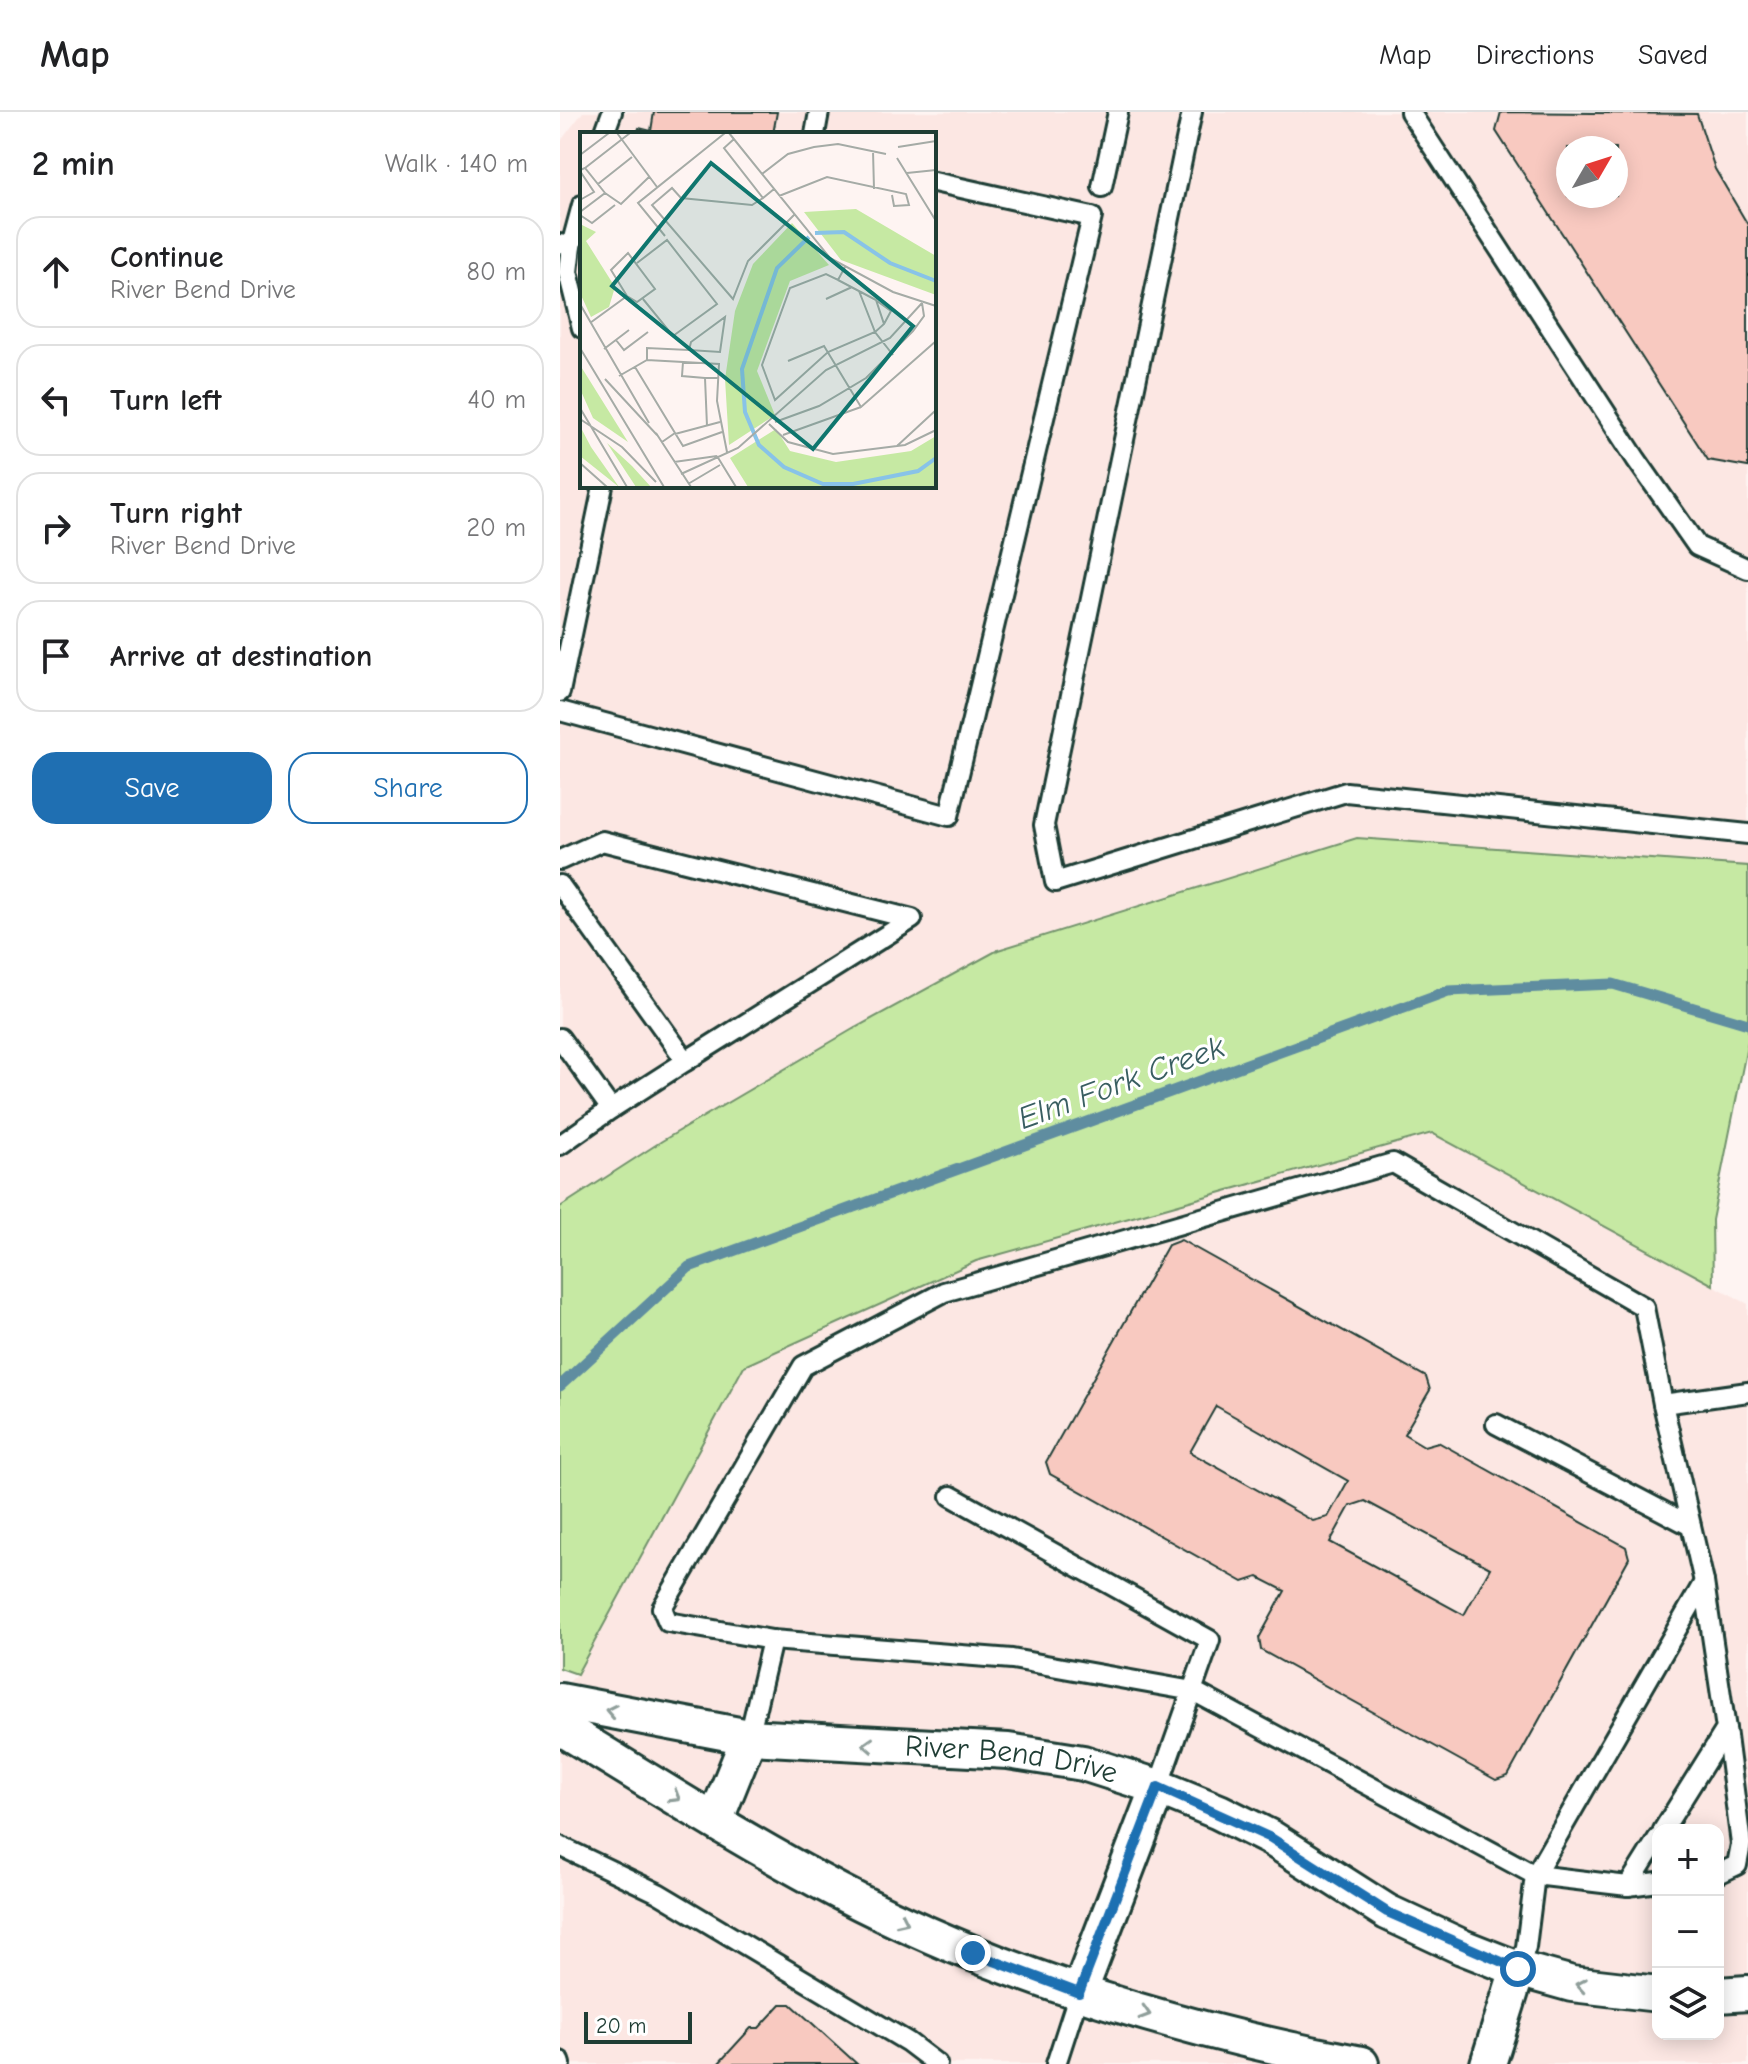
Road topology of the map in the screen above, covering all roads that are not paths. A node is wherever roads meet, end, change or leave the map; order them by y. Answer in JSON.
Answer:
{"nodes":[{"id":1,"x":612,"y":112,"type":"edge"},
{"id":2,"x":819,"y":112,"type":"edge"},
{"id":3,"x":1118,"y":112,"type":"edge"},
{"id":4,"x":1192,"y":112,"type":"edge"},
{"id":5,"x":1410,"y":112,"type":"edge"},
{"id":6,"x":605,"y":132,"type":"edge"},
{"id":7,"x":815,"y":132,"type":"edge"},
{"id":8,"x":936,"y":182,"type":"edge"},
{"id":9,"x":1102,"y":187,"type":"dead end"},
{"id":10,"x":580,"y":210,"type":"edge"},
{"id":11,"x":565,"y":245,"type":"edge"},
{"id":12,"x":580,"y":320,"type":"edge"},
{"id":13,"x":603,"y":488,"type":"edge"},
{"id":14,"x":1748,"y":569,"type":"edge"},
{"id":15,"x":560,"y":692,"type":"edge"},
{"id":16,"x":560,"y":711,"type":"edge"},
{"id":17,"x":1748,"y":834,"type":"edge"},
{"id":18,"x":560,"y":860,"type":"edge"},
{"id":19,"x":560,"y":885,"type":"edge"},
{"id":20,"x":560,"y":1038,"type":"edge"},
{"id":21,"x":686,"y":1061,"type":"junction"},
{"id":22,"x":611,"y":1109,"type":"junction"},
{"id":23,"x":560,"y":1145,"type":"edge"},
{"id":24,"x":1748,"y":1392,"type":"edge"},
{"id":25,"x":1663,"y":1404,"type":"junction"},
{"id":26,"x":1496,"y":1424,"type":"dead end"},
{"id":27,"x":951,"y":1496,"type":"dead end"},
{"id":28,"x":1691,"y":1526,"type":"junction"},
{"id":29,"x":1704,"y":1582,"type":"junction"},
{"id":30,"x":772,"y":1640,"type":"junction"},
{"id":31,"x":1193,"y":1691,"type":"junction"},
{"id":32,"x":560,"y":1701,"type":"edge"},
{"id":33,"x":560,"y":1727,"type":"edge"},
{"id":34,"x":1726,"y":1729,"type":"junction"},
{"id":35,"x":749,"y":1737,"type":"junction"},
{"id":36,"x":1158,"y":1787,"type":"junction"},
{"id":37,"x":715,"y":1821,"type":"junction"},
{"id":38,"x":1667,"y":1824,"type":"edge"},
{"id":39,"x":560,"y":1846,"type":"edge"},
{"id":40,"x":1652,"y":1848,"type":"edge"},
{"id":41,"x":1724,"y":1871,"type":"edge"},
{"id":42,"x":1535,"y":1875,"type":"junction"},
{"id":43,"x":1652,"y":1883,"type":"edge"},
{"id":44,"x":1628,"y":1886,"type":"junction"},
{"id":45,"x":1518,"y":1969,"type":"junction"},
{"id":46,"x":1079,"y":1993,"type":"junction"},
{"id":47,"x":1652,"y":1993,"type":"edge"},
{"id":48,"x":1748,"y":1993,"type":"edge"},
{"id":49,"x":1724,"y":1995,"type":"edge"},
{"id":50,"x":1300,"y":2059,"type":"edge"},
{"id":51,"x":937,"y":2064,"type":"edge"},
{"id":52,"x":1056,"y":2064,"type":"edge"},
{"id":53,"x":1361,"y":2064,"type":"edge"},
{"id":54,"x":1488,"y":2064,"type":"edge"}],
"edges":[{"from":1,"to":6,"type":"lane"},
{"from":2,"to":7,"type":"lane"},
{"from":3,"to":9,"type":"lane"},
{"from":4,"to":17,"type":"lane"},
{"from":5,"to":14,"type":"lane"},
{"from":8,"to":16,"type":"lane"},
{"from":10,"to":11,"type":"lane"},
{"from":11,"to":12,"type":"lane"},
{"from":13,"to":15,"type":"lane"},
{"from":18,"to":21,"type":"lane"},
{"from":19,"to":21,"type":"lane"},
{"from":20,"to":22,"type":"lane"},
{"from":21,"to":22,"type":"lane"},
{"from":22,"to":23,"type":"lane"},
{"from":24,"to":25,"type":"lane"},
{"from":25,"to":28,"type":"lane"},
{"from":25,"to":30,"type":"lane"},
{"from":26,"to":28,"type":"lane"},
{"from":27,"to":31,"type":"lane"},
{"from":28,"to":29,"type":"lane"},
{"from":29,"to":34,"type":"lane"},
{"from":29,"to":42,"type":"lane"},
{"from":30,"to":31,"type":"lane"},
{"from":30,"to":35,"type":"lane"},
{"from":31,"to":36,"type":"lane"},
{"from":31,"to":42,"type":"lane"},
{"from":35,"to":32,"type":"street","name":"River Bend Drive","one_way":true},
{"from":33,"to":37,"type":"street","one_way":true},
{"from":34,"to":38,"type":"lane"},
{"from":34,"to":41,"type":"lane"},
{"from":36,"to":35,"type":"street","name":"River Bend Drive","one_way":true},
{"from":35,"to":37,"type":"street"},
{"from":36,"to":45,"type":"street","name":"River Bend Drive"},
{"from":36,"to":46,"type":"street"},
{"from":37,"to":46,"type":"street","one_way":true},
{"from":39,"to":51,"type":"lane"},
{"from":40,"to":44,"type":"lane"},
{"from":42,"to":44,"type":"lane"},
{"from":42,"to":45,"type":"lane"},
{"from":43,"to":44,"type":"lane"},
{"from":47,"to":45,"type":"street","name":"River Bend Drive","one_way":true},
{"from":45,"to":54,"type":"street"},
{"from":46,"to":50,"type":"street","one_way":true},
{"from":46,"to":52,"type":"lane"},
{"from":48,"to":49,"type":"street"},
{"from":50,"to":53,"type":"street"}]}
